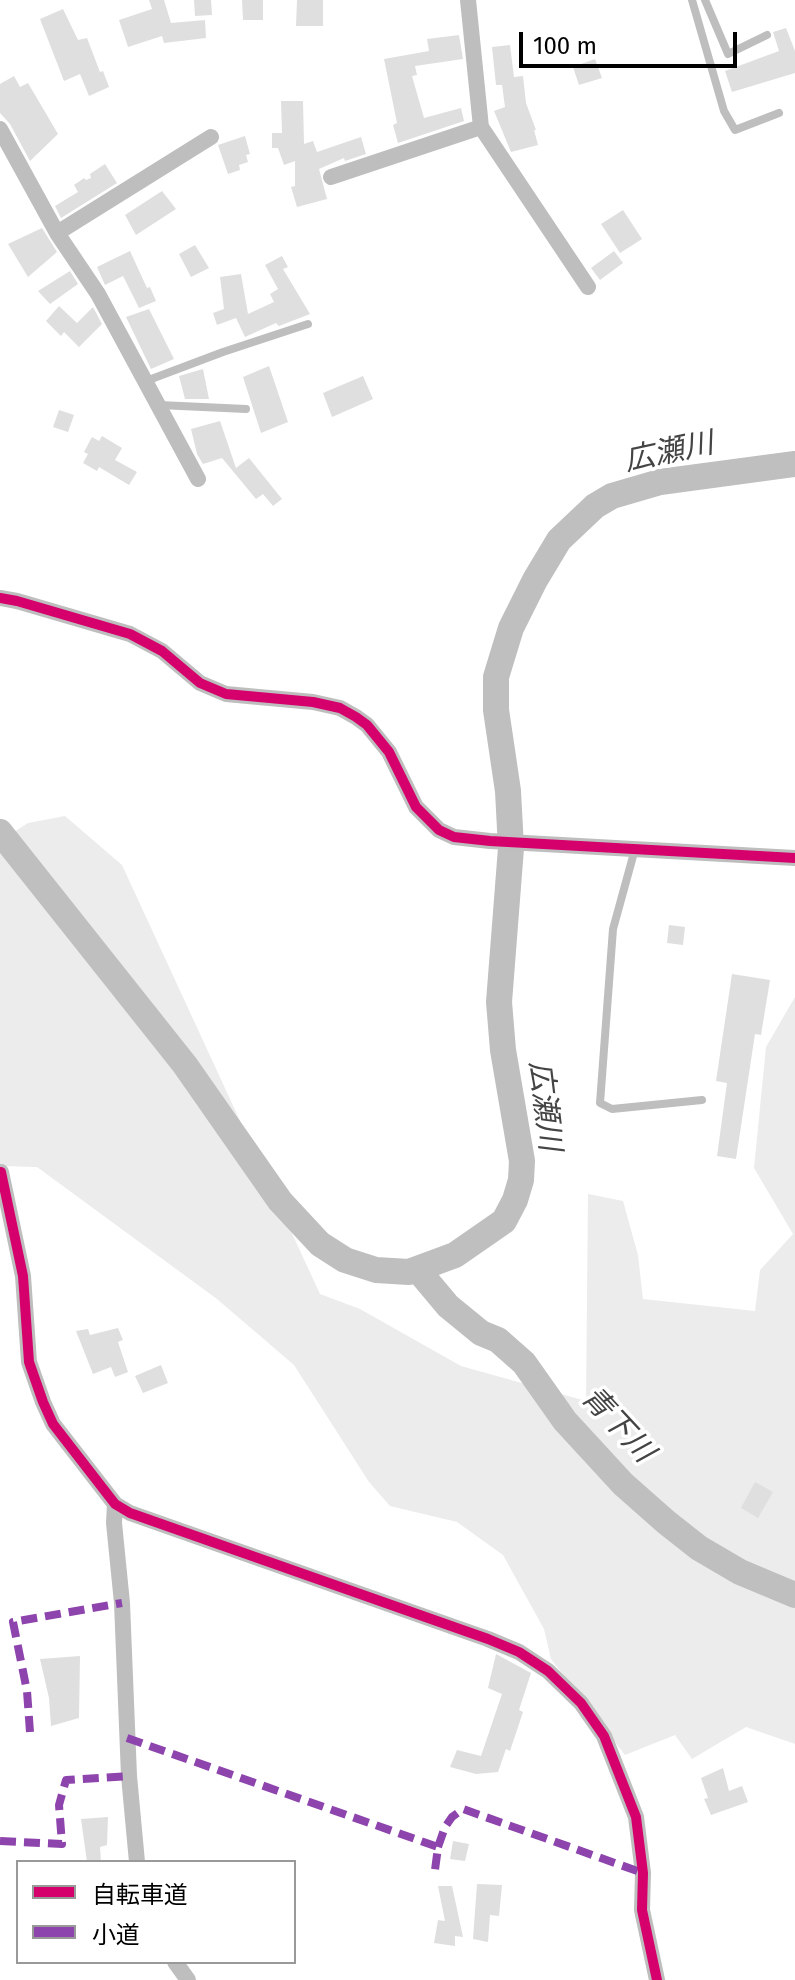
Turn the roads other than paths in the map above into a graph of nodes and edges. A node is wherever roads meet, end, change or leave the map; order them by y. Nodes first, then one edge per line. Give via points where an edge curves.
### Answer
1 (468, 0) edge
2 (692, 0) edge
3 (705, 0) edge
4 (767, 35) dead end
5 (779, 113) dead end
6 (481, 127) junction
7 (0, 129) edge
8 (211, 137) dead end
9 (331, 177) dead end
10 (57, 233) junction
11 (588, 287) dead end
12 (308, 324) dead end
13 (146, 381) junction
14 (159, 405) junction
15 (246, 409) dead end
16 (198, 479) dead end
17 (0, 598) edge
18 (635, 848) junction
19 (795, 858) edge
20 (702, 1100) dead end
21 (1, 1172) edge
22 (115, 1504) junction
23 (137, 1860) edge
24 (657, 1980) edge

1 - 6 street
2 - 5 lane via 724,111 735,130
3 - 4 lane via 728,54
6 - 9 street
6 - 11 street
7 - 10 street
8 - 10 street
10 - 13 street
12 - 13 lane
13 - 14 street
14 - 15 lane
14 - 16 street
17 - 18 street via 130,634 162,651 200,683 226,694 340,708 377,736 416,807 454,837
18 - 19 street
18 - 20 lane via 613,929 600,1103 612,1109
21 - 22 street via 23,1276 29,1362 38,1389 53,1424
22 - 23 street
22 - 24 street via 488,1639 548,1671 581,1703 604,1736 636,1817 642,1910

